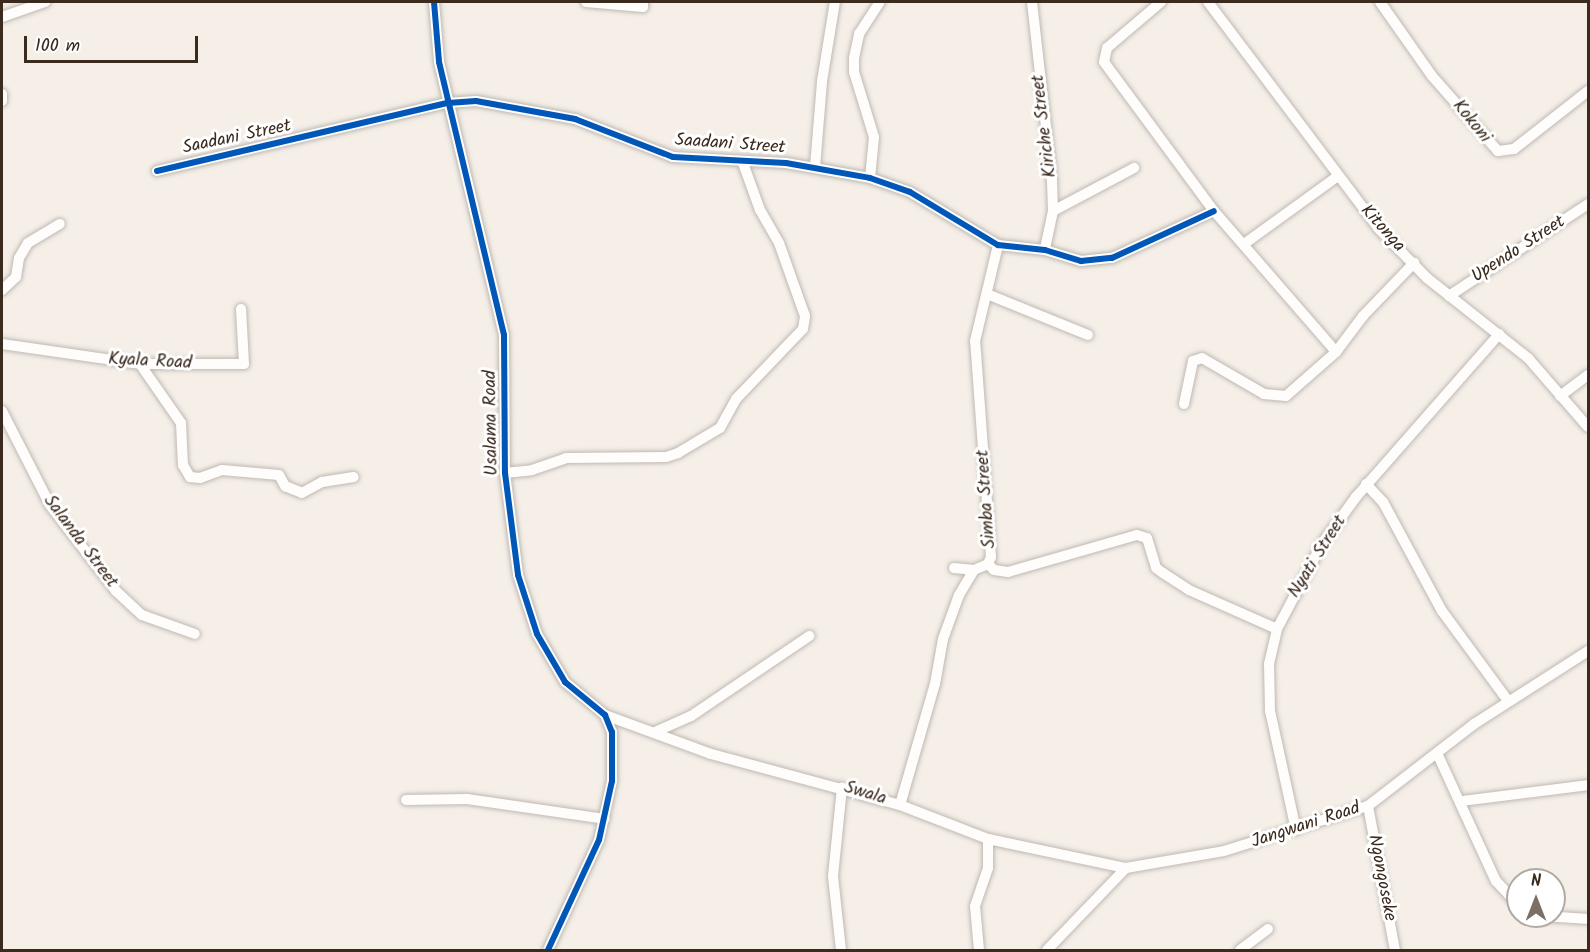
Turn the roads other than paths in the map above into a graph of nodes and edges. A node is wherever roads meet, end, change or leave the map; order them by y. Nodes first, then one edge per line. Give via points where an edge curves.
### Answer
1 (45, 2) edge
2 (435, 2) edge
3 (586, 2) edge
4 (643, 2) edge
5 (835, 2) edge
6 (880, 2) edge
7 (1032, 2) edge
8 (1208, 2) edge
9 (1380, 2) edge
10 (1152, 4) edge
11 (2, 17) edge
12 (1588, 91) edge
13 (2, 94) edge
14 (2, 101) edge
15 (448, 103) junction
16 (743, 163) junction
17 (815, 167) junction
18 (1134, 168) dead end
19 (157, 171) dead end
20 (1338, 176) junction
21 (870, 178) junction
22 (1588, 204) edge
23 (1053, 211) junction
24 (1214, 211) junction
25 (60, 224) dead end
26 (1244, 244) junction
27 (998, 245) junction
28 (1045, 250) junction
29 (1414, 263) junction
30 (2, 290) edge
31 (987, 294) junction
32 (1449, 296) junction
33 (241, 309) dead end
34 (1499, 334) junction
35 (1088, 335) dead end
36 (2, 344) edge
37 (1336, 352) junction
38 (141, 364) junction
39 (1588, 375) edge
40 (1560, 396) junction
41 (1184, 404) dead end
42 (2, 411) edge
43 (1588, 427) edge
44 (506, 473) junction
45 (354, 477) dead end
46 (1366, 484) junction
47 (988, 564) junction
48 (954, 568) dead end
49 (974, 570) junction
50 (1277, 629) junction
51 (195, 634) dead end
52 (809, 636) dead end
53 (1588, 651) edge
54 (1508, 701) junction
55 (605, 715) junction
56 (656, 732) junction
57 (1437, 753) junction
58 (1588, 785) edge
59 (842, 787) junction
60 (406, 800) dead end
61 (1462, 801) junction
62 (900, 805) junction
63 (1368, 806) junction
64 (605, 819) junction
65 (1296, 830) junction
66 (988, 839) junction
67 (1126, 868) junction
68 (1506, 892) edge
69 (1566, 918) edge
70 (1588, 919) edge
71 (1268, 929) dead end
72 (1048, 950) edge
73 (548, 951) edge
74 (841, 951) edge
75 (979, 951) edge
76 (1240, 951) edge
77 (1395, 951) edge

1 - 11 street
2 - 15 street, Usalama Road via 439,62
3 - 4 street via 643,7
5 - 17 street via 822,81
6 - 21 street via 860,34 854,58 854,72 874,137
7 - 23 street, Kiriche Street
8 - 20 street, Kitonga
9 - 12 street, Kokoni via 1432,76 1498,151 1514,148
10 - 24 street via 1107,48 1104,62
13 - 14 street
15 - 16 street, Saadani Street via 476,101 528,109 575,119 673,157
15 - 19 street, Saadani Street
15 - 44 street, Usalama Road via 504,336
16 - 17 street, Saadani Street
16 - 44 street via 760,210 779,243 805,316 803,329 736,399 720,429 678,453 666,457 566,458 532,470
17 - 21 street, Saadani Street
18 - 23 street
20 - 26 street
20 - 29 street, Kitonga via 1378,228
21 - 27 street, Saadani Street via 910,192
22 - 32 street, Upendo Street
23 - 28 street, Kiriche Street
24 - 26 street
24 - 28 street, Saadani Street via 1112,258 1081,261
25 - 30 street via 28,243 16,277
26 - 37 street
27 - 28 street, Saadani Street
27 - 31 street, Simba Street
29 - 32 street, Kitonga
29 - 37 street via 1363,316
31 - 35 street
31 - 47 street, Simba Street via 975,341
32 - 34 street, Kitonga
33 - 38 street, Kyala Road via 244,364
34 - 40 street, Kitonga via 1528,358
34 - 46 street, Nyati Street
36 - 38 street, Kyala Road
37 - 41 street via 1304,384 1279,398 1264,394 1202,358 1193,362
38 - 45 street via 181,423 183,465 190,477 222,470 279,475 285,486 302,493 322,482
39 - 40 street
40 - 43 street, Kitonga
42 - 51 street, Salanda Street via 50,505 116,591 142,615
44 - 55 street, Usalama Road via 518,575 537,634 565,682
46 - 50 street, Nyati Street via 1322,544
46 - 54 street via 1383,502 1442,611
47 - 49 street, Simba Street
47 - 50 street via 994,570 1008,572 1137,535 1147,538 1156,568 1171,579
48 - 49 street
49 - 62 street, Simba Street via 959,595 943,639 935,684
50 - 65 street, Nyati Street via 1269,664 1270,711
52 - 56 street via 691,716
53 - 54 street, Jangwani Road
54 - 57 street, Jangwani Road
55 - 56 street, Swala
55 - 64 street via 612,732 613,758
56 - 59 street, Swala via 711,754
57 - 61 street
57 - 63 street, Jangwani Road
58 - 61 street
59 - 62 street, Swala
59 - 74 street via 833,876
60 - 64 street via 467,799
61 - 68 street via 1496,881
62 - 66 street, Swala
63 - 65 street, Jangwani Road
63 - 77 street, Ngongoseke
64 - 73 street
65 - 67 street, Jangwani Road via 1224,851
66 - 67 street, Swala
66 - 75 street via 988,868 975,906
67 - 72 street
69 - 70 street
71 - 76 street

